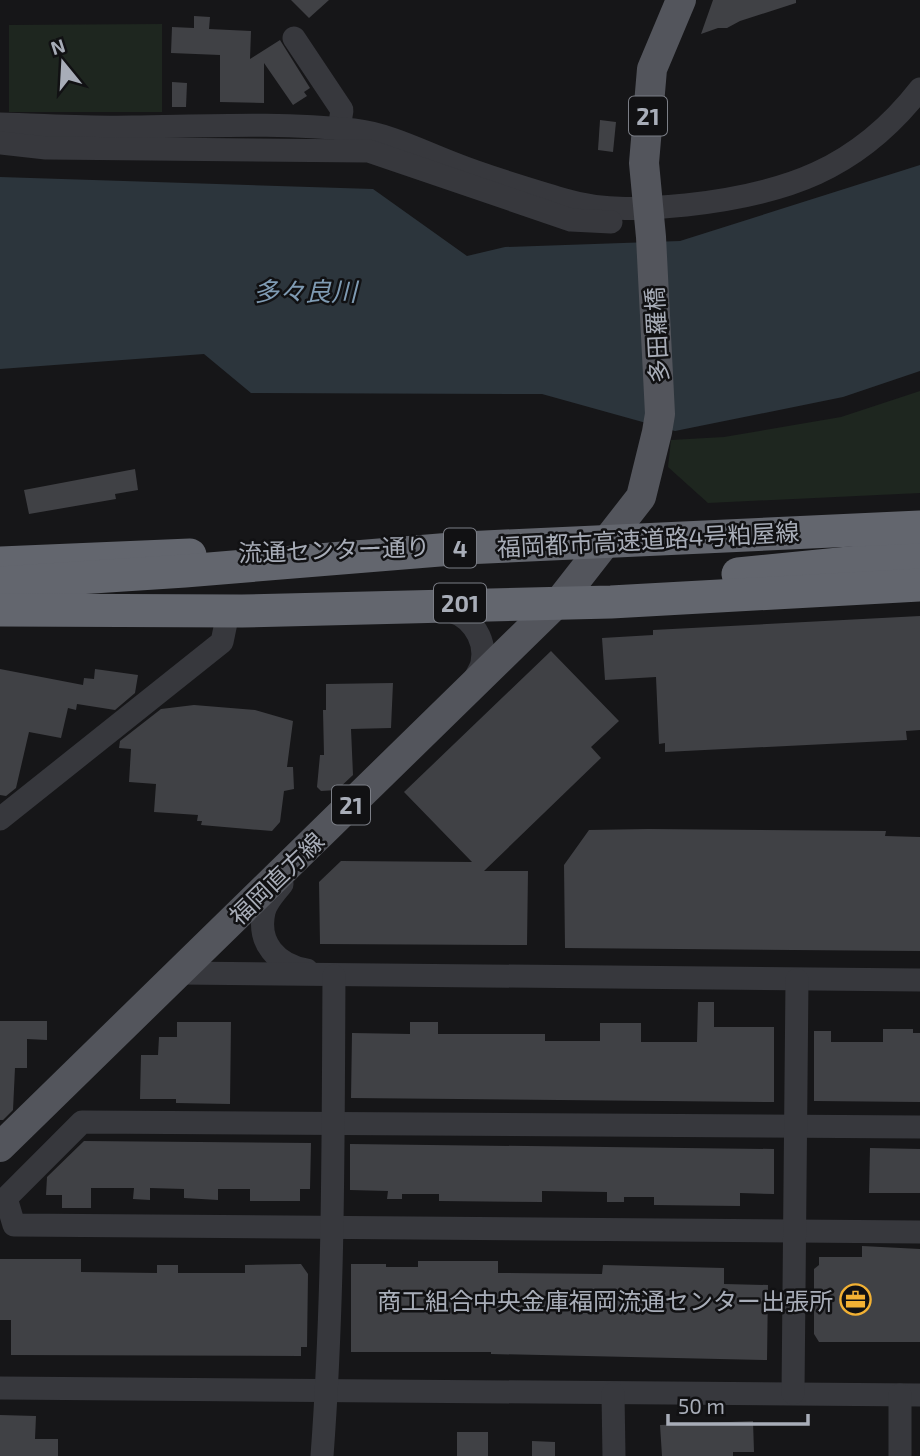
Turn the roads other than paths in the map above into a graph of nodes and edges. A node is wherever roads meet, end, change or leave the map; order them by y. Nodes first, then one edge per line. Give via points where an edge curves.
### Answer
1 (681, 0) edge
2 (294, 38) dead end
3 (920, 89) edge
4 (0, 124) edge
5 (339, 129) junction
6 (0, 143) edge
7 (46, 148) junction
8 (0, 156) edge
9 (611, 222) dead end
10 (649, 223) junction
11 (657, 432) joint
12 (920, 519) edge
13 (920, 527) edge
14 (614, 534) junction
15 (920, 534) edge
16 (920, 556) edge
17 (0, 564) edge
18 (185, 571) junction
19 (0, 583) edge
20 (920, 583) edge
21 (563, 597) junction
22 (476, 605) junction
23 (385, 608) junction
24 (0, 610) edge
25 (229, 613) junction
26 (0, 622) edge
27 (469, 690) junction
28 (0, 819) edge
29 (306, 848) junction
30 (179, 973) junction
31 (334, 976) junction
32 (797, 980) junction
33 (920, 980) edge
34 (333, 1122) junction
35 (796, 1126) junction
36 (920, 1127) edge
37 (0, 1147) edge
38 (332, 1228) junction
39 (794, 1231) junction
40 (920, 1232) edge
41 (0, 1388) edge
42 (327, 1392) junction
43 (793, 1393) junction
44 (613, 1394) junction
45 (910, 1395) edge
46 (322, 1456) edge
47 (614, 1456) edge
48 (900, 1456) edge

1 - 10 main road, 21 via 652,69 644,163
2 - 5 street via 342,110
3 - 10 street via 872,140 824,172 780,189
4 - 5 street via 281,124
5 - 10 street via 417,148 456,165 569,201 618,210
6 - 7 street
7 - 8 street
7 - 9 street via 369,151 571,220
10 - 11 main road, 多田羅橋 / 21 via 660,414
11 - 14 main road, 福岡直方線 / 21 via 641,497
12 - 14 highway, 流通センター通り
13 - 18 highway, 福岡都市高速道路4号粕屋線 / 4, bridge via 464,548
14 - 17 highway, 流通センター通り
14 - 21 main road, 福岡直方線 / 21
15 - 18 highway, bridge via 731,554 439,572 350,576
16 - 22 highway, bridge via 586,589
18 - 19 highway, 福岡都市高速道路4号粕屋線 / 4, bridge
20 - 21 highway, 201
20 - 22 highway, bridge via 611,602
21 - 23 highway, 201
21 - 27 main road, 福岡直方線 / 21
22 - 24 highway, bridge via 242,611
23 - 25 highway, 201
23 - 27 street via 451,610 465,617 480,635 482,662
25 - 26 highway, 201
25 - 28 street via 222,642
27 - 29 main road, 福岡直方線 / 21
29 - 30 main road, 福岡直方線 / 21
29 - 31 street via 264,910 263,938 276,957 297,968
30 - 31 street
30 - 37 main road, 福岡直方線 / 21
31 - 32 street
31 - 34 street
32 - 33 street
32 - 35 street
34 - 35 street
34 - 38 street
34 - 38 street via 82,1122 6,1198 14,1225
35 - 36 street
35 - 39 street
38 - 39 street
38 - 42 street
39 - 40 street
39 - 43 street
41 - 42 street
42 - 44 street
42 - 46 street
43 - 44 street
43 - 45 street
44 - 47 street
45 - 48 street

